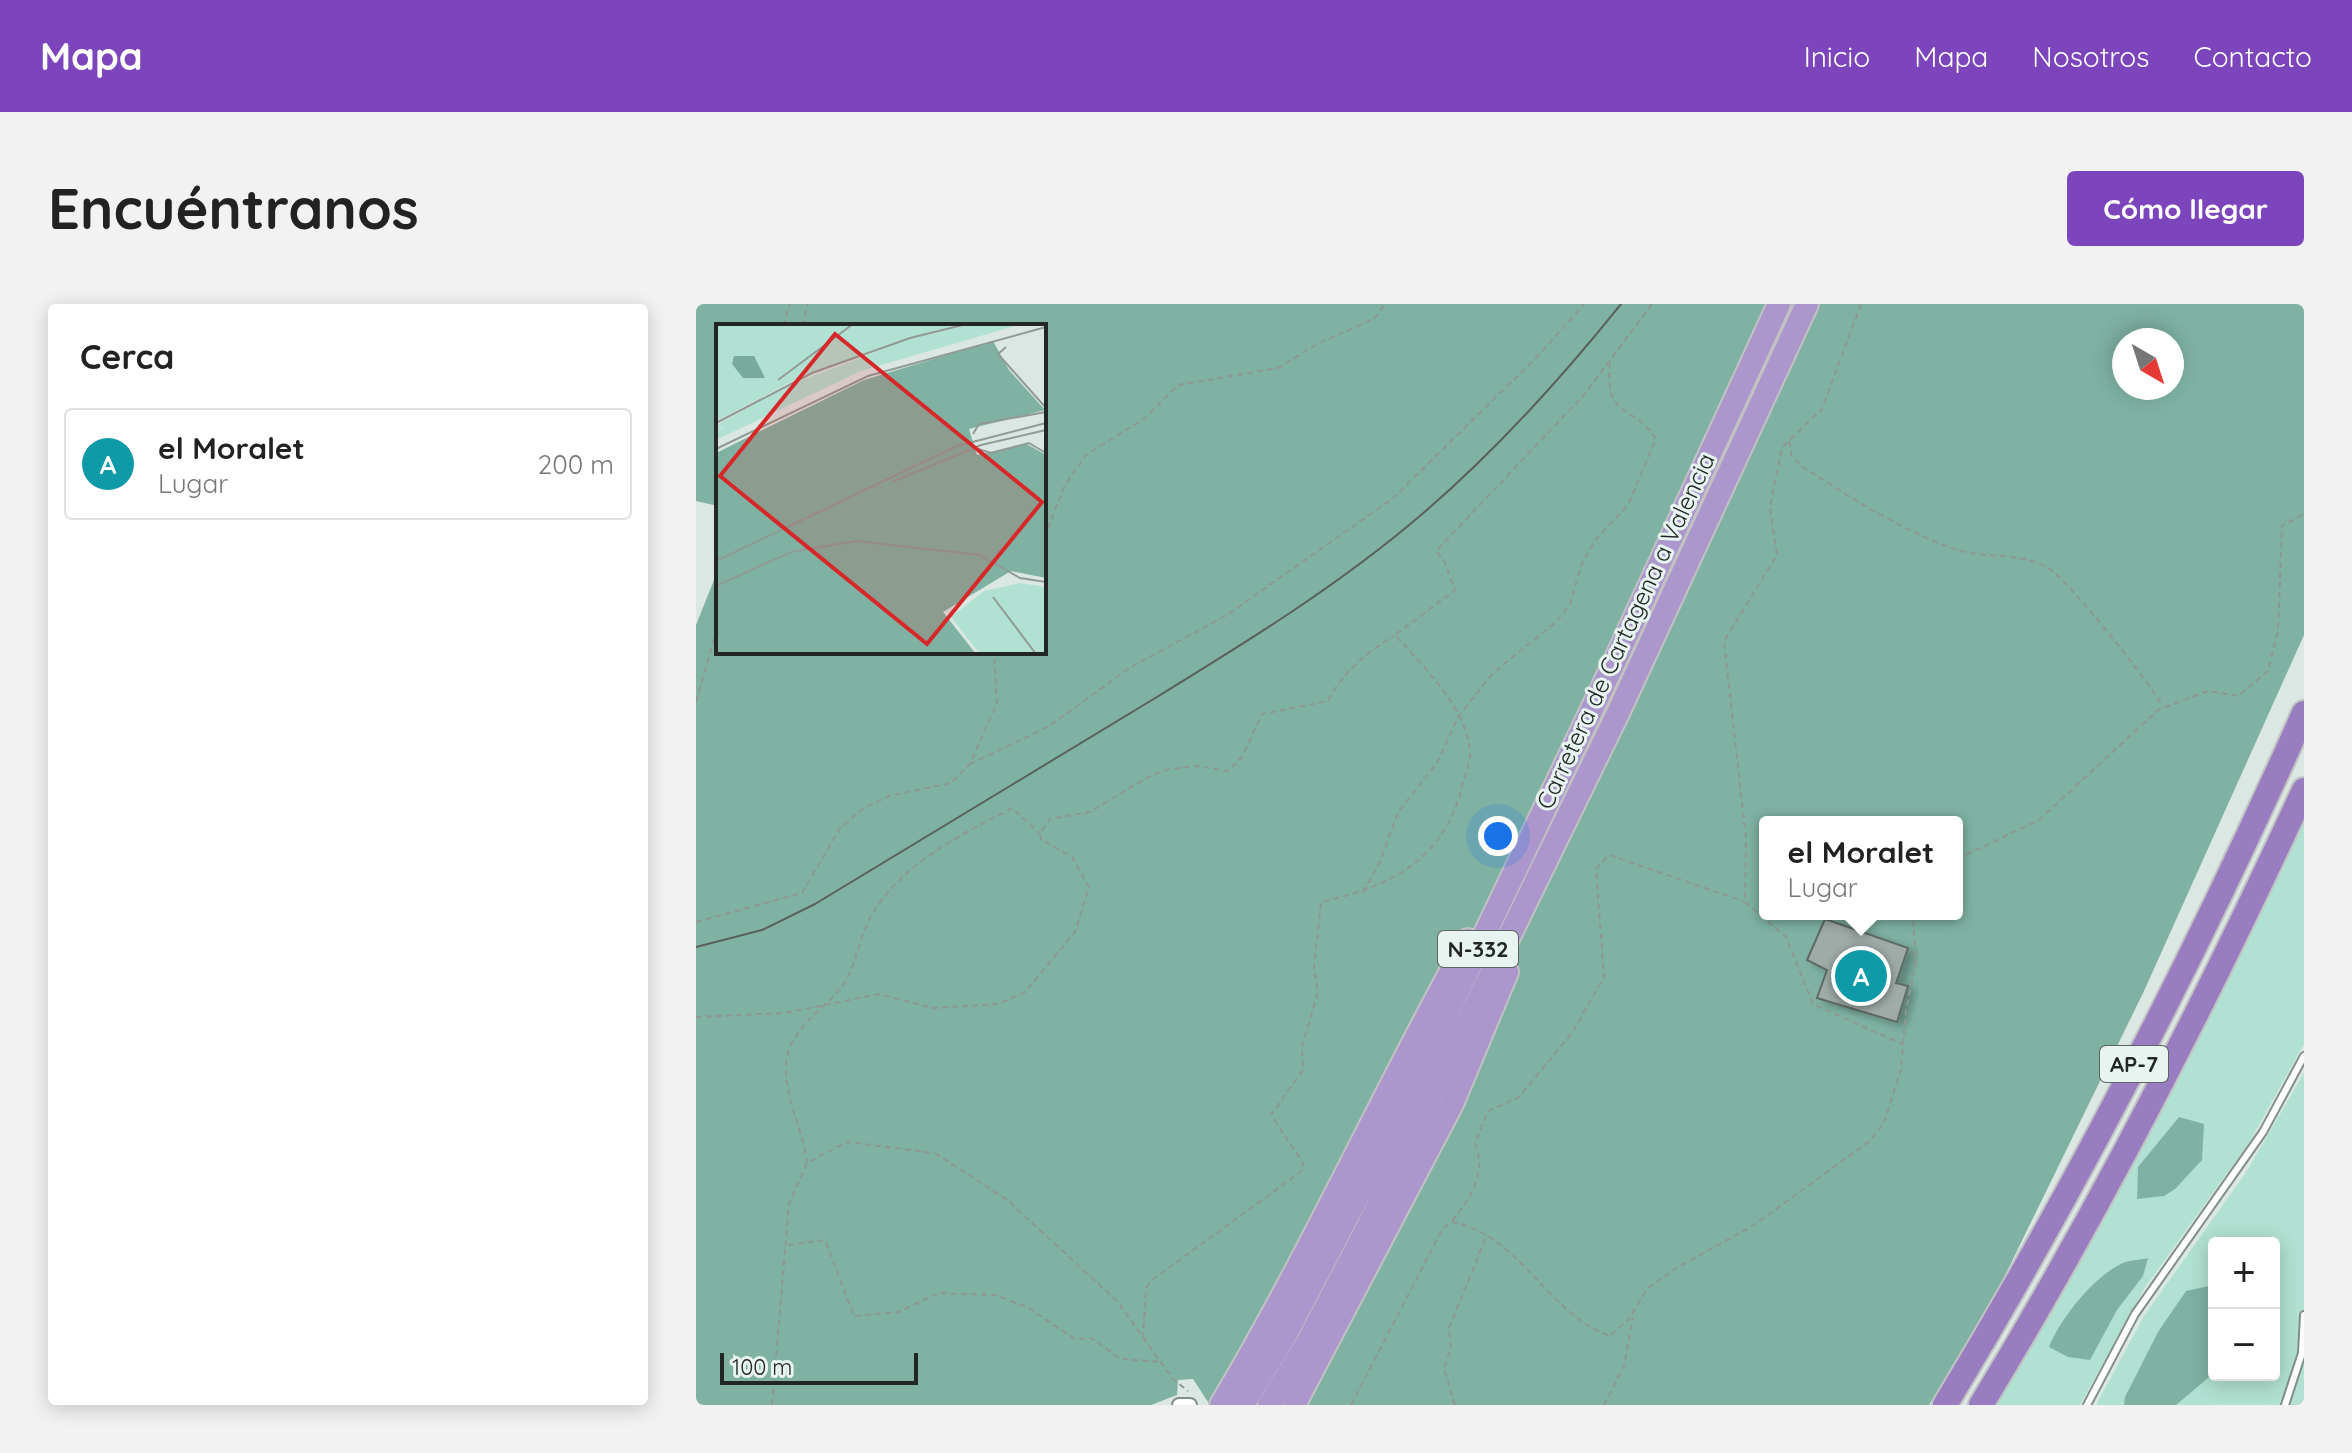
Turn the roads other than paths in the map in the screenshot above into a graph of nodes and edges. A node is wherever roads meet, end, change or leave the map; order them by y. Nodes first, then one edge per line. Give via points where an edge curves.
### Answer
1 (1779, 304) edge
2 (1807, 304) edge
3 (2304, 713) edge
4 (1585, 720) junction
5 (2304, 790) edge
6 (1579, 791) junction
7 (2304, 1056) edge
8 (2304, 1315) edge
9 (1179, 1405) edge
10 (1189, 1405) edge
11 (1221, 1405) edge
12 (1243, 1405) edge
13 (1269, 1405) edge
14 (1294, 1405) edge
15 (1945, 1405) edge
16 (1981, 1405) edge
17 (2087, 1405) edge
18 (2285, 1405) edge

1 - 4 highway, Carretera de Cartagena a Valencia / N-332
2 - 6 highway, Carretera de Cartagena a Valencia / N-332
3 - 15 highway, AP-7 via 2186,966 2016,1284
4 - 11 highway via 1420,1025 1294,1279
4 - 12 highway, Carretera de Cartagena a Valencia / N-332 via 1382,1150
5 - 16 highway, AP-7 via 2089,1218
6 - 13 highway, Carretera de Cartagena a Valencia / N-332 via 1367,1228
6 - 14 highway, N-332 via 1452,1104
7 - 17 lane via 2263,1132 2135,1314
8 - 18 lane via 2302,1353
9 - 10 street

